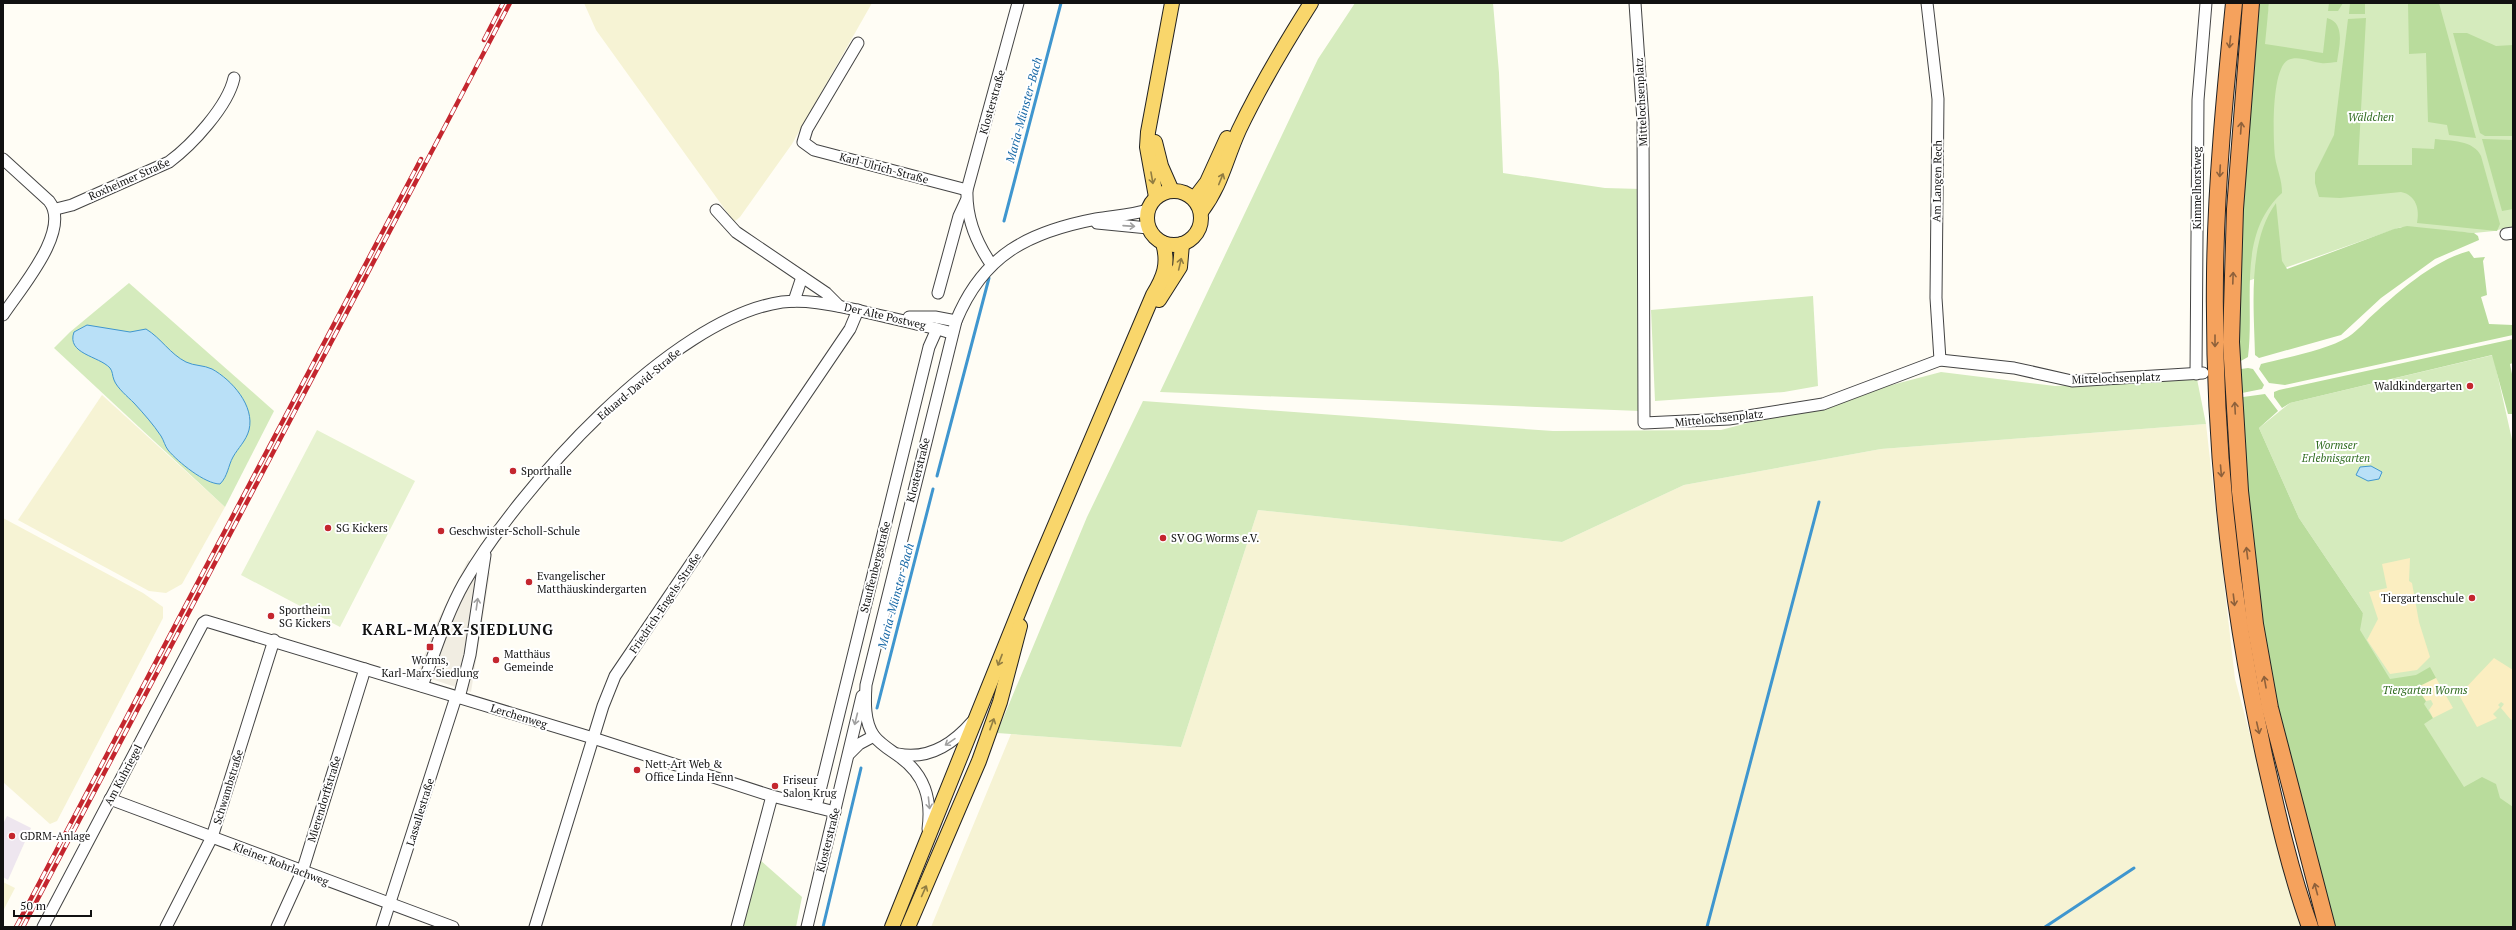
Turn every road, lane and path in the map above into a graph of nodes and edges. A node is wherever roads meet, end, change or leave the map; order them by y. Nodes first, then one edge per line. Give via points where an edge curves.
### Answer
1 (1018, 3) edge
2 (1172, 3) edge
3 (1300, 3) edge
4 (1311, 3) edge
5 (1635, 3) edge
6 (1927, 3) edge
7 (2206, 3) edge
8 (2234, 3) edge
9 (2251, 3) edge
10 (858, 43) dead end
11 (234, 78) dead end
12 (1152, 112) junction
13 (3, 159) edge
14 (967, 190) junction
15 (1172, 191) junction
16 (1156, 197) junction
17 (1194, 199) junction
18 (966, 201) junction
19 (56, 209) junction
20 (716, 210) dead end
21 (1148, 210) junction
22 (1201, 212) junction
23 (1081, 222) junction
24 (1148, 228) junction
25 (1163, 243) junction
26 (1182, 244) junction
27 (991, 264) junction
28 (802, 277) junction
29 (938, 293) dead end
30 (794, 301) junction
31 (839, 306) junction
32 (858, 310) junction
33 (3, 315) edge
34 (896, 317) junction
35 (956, 321) junction
36 (938, 329) junction
37 (952, 333) junction
38 (1940, 360) junction
39 (2200, 373) joint
40 (1067, 503) junction
41 (487, 548) junction
42 (203, 623) joint
43 (274, 640) junction
44 (365, 669) junction
45 (422, 686) junction
46 (866, 686) junction
47 (458, 697) junction
48 (978, 716) junction
49 (874, 736) junction
50 (593, 738) junction
51 (895, 753) junction
52 (849, 754) junction
53 (772, 796) junction
54 (110, 799) junction
55 (816, 807) junction
56 (835, 812) junction
57 (212, 837) junction
58 (926, 842) junction
59 (302, 872) junction
60 (391, 905) junction
61 (43, 927) edge
62 (166, 927) edge
63 (277, 927) edge
64 (382, 927) edge
65 (453, 927) edge
66 (535, 927) edge
67 (737, 927) edge
68 (807, 927) edge
69 (892, 927) edge
70 (908, 927) edge
71 (2310, 927) edge
72 (2326, 927) edge

1 - 14 street, Klosterstraße
2 - 12 main road
3 - 17 main road via 1231,128 1207,182
22 -> 4 main road via 1221,181 1247,114
5 - 38 street, Mittelochsenplatz via 1643,121 1644,423 1730,419 1823,404
6 - 38 street, Am Langen Rech via 1938,99 1936,298
7 - 39 street, Kimmelhorstweg via 2198,100
8 -> 71 highway via 2222,140 2215,271 2219,450 2226,534 2246,676 2285,846
72 -> 9 highway via 2270,708 2255,624 2240,491 2231,342 2235,208
10 - 14 street, Karl-Ulrich-Straße via 807,129 803,142 814,150
11 - 19 street, Roxheimer Straße via 231,91 222,105 179,155 169,162
12 - 15 main road via 1157,152
12 -> 16 main road via 1147,147
13 - 19 street
14 - 18 street, Klosterstraße
15 - 16 main road
15 - 17 main road via 1186,193
16 - 21 main road
17 - 22 main road
18 - 27 street, Klosterstraße via 974,232
18 - 29 street, Klosterstraße via 959,216
19 - 33 street via 54,232 47,249
20 - 28 street, Der Alte Postweg via 736,232
21 - 23 street, Klosterstraße
21 - 24 main road
22 - 26 main road via 1197,233
23 -> 24 street, Klosterstraße
23 - 27 street, Klosterstraße via 1030,238
24 - 25 main road via 1157,240
25 - 26 main road
25 - 40 main road via 1167,257 1165,272
40 -> 26 main road via 1152,310 1180,268
27 - 35 street, Klosterstraße via 968,294
28 - 30 street
28 - 31 street, Der Alte Postweg via 826,293
30 - 31 street, Eduard-David-Straße
30 - 41 street, Eduard-David-Straße via 761,307 732,317 676,351 620,396 543,475
31 - 32 street, Der Alte Postweg
32 - 34 street, Der Alte Postweg
32 - 50 street, Friedrich-Engels-Straße via 850,329 615,676
34 - 35 street via 932,317
34 - 36 street, Der Alte Postweg
35 - 37 street, Klosterstraße
36 - 37 street, Der Alte Postweg
36 - 55 street, Stauffenbergstraße via 929,347
37 - 46 street, Klosterstraße
38 - 39 street, Mittelochsenplatz via 2014,368 2072,381
40 -> 48 main road
70 -> 40 main road via 979,761 1000,702 1031,595
41 - 45 street, Eduard-David-Straße via 455,602
47 -> 41 street, Eduard-David-Straße via 470,655
42 - 43 street, Lerchenweg via 210,621
42 - 54 street, Am Kuhriegel
43 - 44 street, Lerchenweg
43 - 57 street, Schwambstraße
44 - 45 street, Lerchenweg
44 - 59 street, Mierendorffstraße
45 - 47 street, Lerchenweg
46 - 49 street, Klosterstraße via 866,712
46 -> 52 street, Klosterstraße
47 - 50 street, Lerchenweg
47 - 60 street, Lassallestraße
48 -> 51 street via 964,732 939,749 915,756
48 - 58 main road
49 - 51 street
49 - 52 street via 859,744
50 - 53 street, Lerchenweg
50 - 66 street, Friedrich-Engels-Straße
51 -> 58 street via 914,768 925,786 930,816
52 - 56 street, Klosterstraße
53 - 55 street, Lerchenweg
53 - 67 street
54 - 57 street, Kleiner Rohrlachweg
54 - 61 street, Am Kuhriegel
55 - 56 street, Lerchenweg
56 - 68 street, Klosterstraße
57 - 59 street, Kleiner Rohrlachweg
57 - 62 street, Schwambstraße
58 - 69 main road
59 - 60 street, Kleiner Rohrlachweg
59 - 63 street, Mierendorffstraße
60 - 64 street, Lassallestraße
60 - 65 street, Kleiner Rohrlachweg

